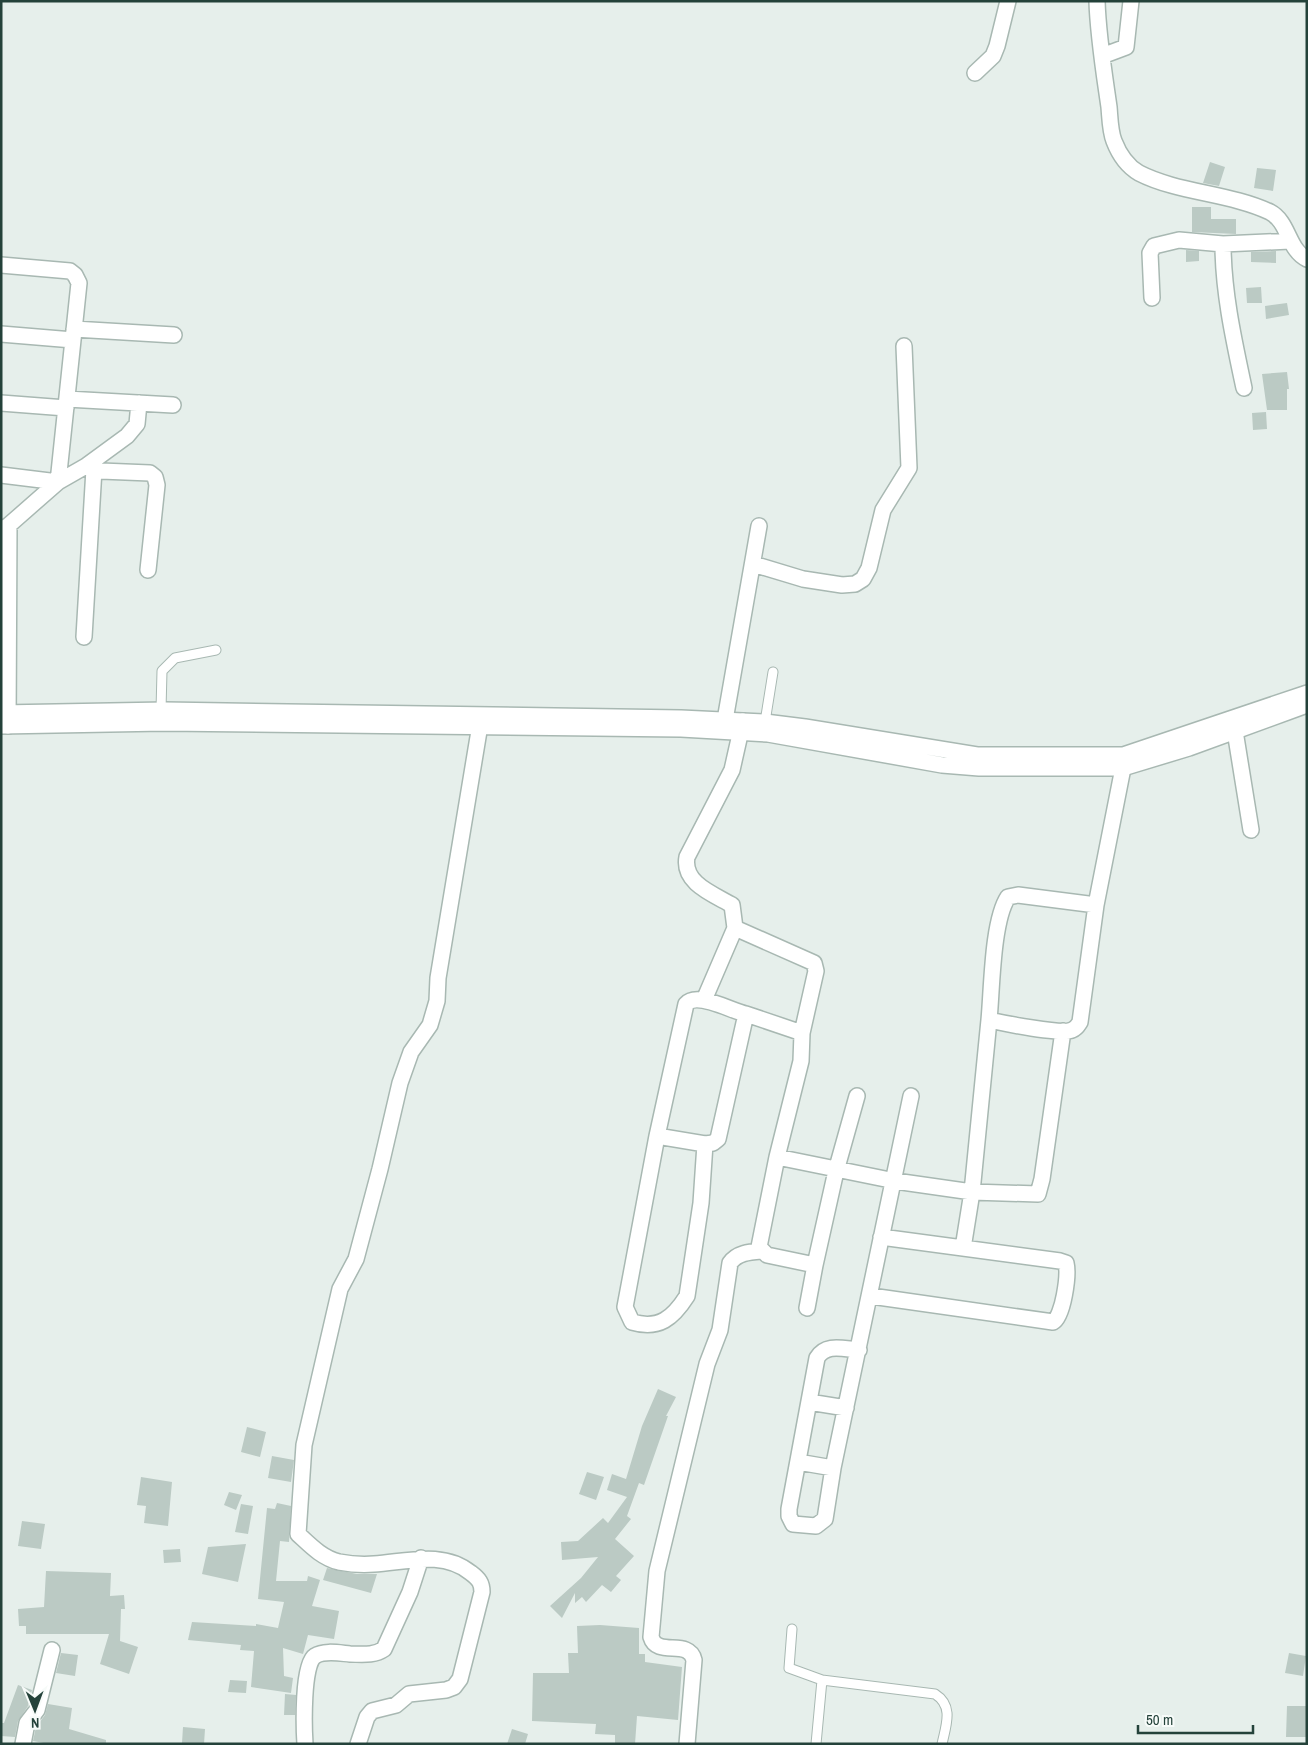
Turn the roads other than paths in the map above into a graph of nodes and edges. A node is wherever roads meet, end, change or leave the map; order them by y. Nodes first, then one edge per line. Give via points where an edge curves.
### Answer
1 (1008, 1) edge
2 (1098, 1) edge
3 (1131, 1) edge
4 (1102, 56) junction
5 (975, 73) dead end
6 (1290, 241) junction
7 (1223, 244) junction
8 (1307, 259) edge
9 (1, 264) edge
10 (1152, 298) dead end
11 (1, 334) edge
12 (74, 334) junction
13 (174, 335) dead end
14 (904, 346) dead end
15 (1244, 388) dead end
16 (1, 403) edge
17 (66, 403) junction
18 (139, 403) junction
19 (173, 405) dead end
20 (90, 468) junction
21 (1, 475) edge
22 (58, 482) junction
23 (759, 526) dead end
24 (5, 528) edge
25 (753, 564) junction
26 (148, 570) dead end
27 (84, 637) dead end
28 (216, 650) dead end
29 (773, 672) dead end
30 (1307, 693) edge
31 (1307, 705) edge
32 (161, 710) junction
33 (4, 720) edge
34 (371, 720) junction
35 (725, 720) junction
36 (765, 722) junction
37 (480, 726) junction
38 (742, 728) junction
39 (1234, 731) junction
40 (1187, 742) junction
41 (1123, 768) junction
42 (1250, 830) dead end
43 (1096, 905) junction
44 (735, 928) junction
45 (704, 1000) junction
46 (746, 1014) junction
47 (989, 1020) junction
48 (1063, 1031) junction
49 (802, 1033) junction
50 (857, 1096) dead end
51 (911, 1096) dead end
52 (657, 1136) junction
53 (705, 1144) junction
54 (777, 1157) junction
55 (836, 1171) junction
56 (895, 1181) junction
57 (972, 1192) junction
58 (881, 1237) junction
59 (963, 1248) junction
60 (761, 1251) junction
61 (815, 1264) junction
62 (871, 1296) junction
63 (807, 1308) dead end
64 (859, 1350) junction
65 (809, 1402) junction
66 (846, 1408) junction
67 (798, 1462) junction
68 (833, 1468) junction
69 (421, 1558) junction
70 (792, 1629) dead end
71 (52, 1650) dead end
72 (822, 1680) junction
73 (23, 1744) edge
74 (305, 1744) edge
75 (358, 1744) edge
76 (687, 1744) edge
77 (816, 1744) edge
78 (942, 1744) edge

1 - 5 street via 997,46
2 - 4 street
3 - 4 street via 1126,47
4 - 6 street via 1114,140 1125,162 1140,173 1233,199 1273,214 1284,226
6 - 7 street
6 - 8 street
7 - 10 street via 1179,240 1154,246 1150,253
7 - 15 street via 1231,325
9 - 12 street via 70,271 75,275 79,283
11 - 12 street
12 - 13 street
12 - 17 street
14 - 25 street via 909,468 883,510 863,580 842,585 802,580
16 - 17 street
17 - 18 street
17 - 22 street
18 - 19 street
18 - 20 street via 137,424
20 - 22 street
20 - 26 street via 127,474 150,473 156,477
20 - 27 street
21 - 22 street
22 - 24 street
23 - 25 street
24 - 33 street
25 - 35 street
28 - 32 lane via 175,658 162,671
29 - 36 lane
30 - 40 street
31 - 39 street
32 - 33 street
32 - 34 street
33 - 34 street
34 - 35 street
34 - 37 street
35 - 38 street
36 - 38 street
36 - 40 street via 977,755 1123,755
37 - 38 street
37 - 69 street via 438,978 437,1002 430,1025 411,1052 400,1083 356,1259 340,1289 304,1445 298,1524 298,1534 315,1550 336,1561 376,1564
38 - 41 street via 942,765
38 - 44 street via 732,770 686,857 685,866 696,883 732,905
39 - 40 street
39 - 42 street
40 - 41 street
41 - 43 street
43 - 47 street via 1018,895 1008,897 998,925
43 - 48 street via 1080,1022 1071,1031
44 - 45 street
44 - 49 street via 814,963 816,971
45 - 46 street
45 - 52 street via 692,1000 686,1004
46 - 49 street
46 - 53 street via 718,1139
47 - 48 street
47 - 57 street
48 - 57 street via 1038,1194
49 - 54 street via 801,1061
50 - 55 street
51 - 56 street
52 - 53 street
52 - 53 street via 624,1307 632,1322 648,1326 670,1315 687,1296 701,1203
54 - 55 street
54 - 60 street via 759,1241
55 - 56 street
55 - 61 street
56 - 57 street
56 - 58 street
57 - 59 street
58 - 59 street
58 - 62 street
59 - 62 street via 1066,1264 1068,1272 1058,1319 1053,1322
60 - 61 street
60 - 76 street via 748,1252 734,1258 730,1264 720,1330 707,1364 654,1587 653,1643 688,1650 693,1654
61 - 63 street
62 - 64 street
64 - 65 street via 830,1347 822,1351 817,1358
64 - 66 street
65 - 66 street
65 - 67 street
66 - 68 street
67 - 68 street
67 - 68 street via 788,1514 792,1523 797,1525 816,1526 825,1519
69 - 74 street via 410,1592 384,1649 373,1654 324,1653 310,1661 306,1675
69 - 75 street via 456,1564 467,1569 482,1584 460,1679 454,1687 446,1690 409,1694 396,1704 372,1711
70 - 72 lane via 789,1668
71 - 73 street via 38,1705 26,1725
72 - 77 lane
72 - 78 lane via 935,1694 944,1700 947,1708

